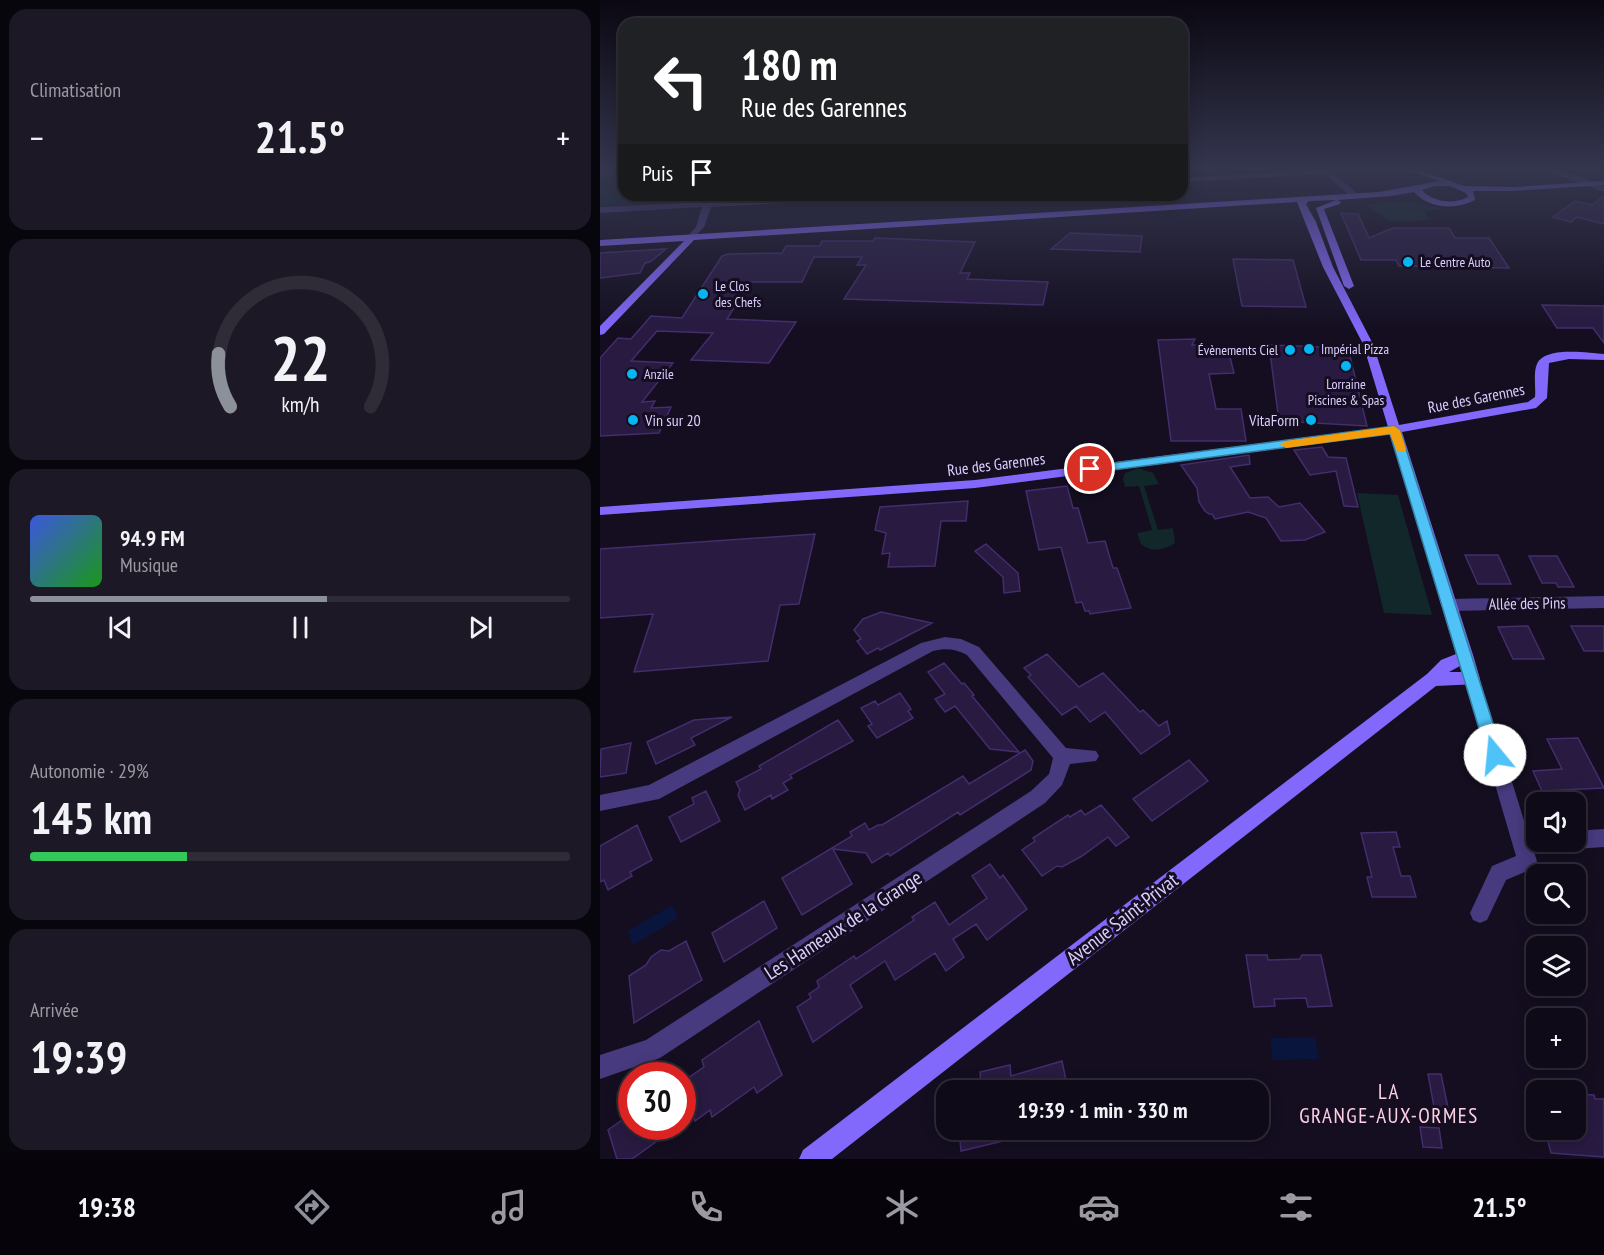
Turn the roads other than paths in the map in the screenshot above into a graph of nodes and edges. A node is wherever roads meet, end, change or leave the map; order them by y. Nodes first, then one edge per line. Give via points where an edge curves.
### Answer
1 (701, 223) edge
2 (929, 223) edge
3 (1312, 223) edge
4 (1325, 223) edge
5 (692, 237) junction
6 (600, 243) edge
7 (1359, 321) junction
8 (600, 332) edge
9 (1604, 357) edge
10 (1394, 430) junction
11 (600, 511) edge
12 (1604, 602) edge
13 (1449, 605) junction
14 (1466, 658) junction
15 (1433, 679) junction
16 (1472, 679) junction
17 (1062, 756) junction
18 (1090, 756) dead end
19 (600, 803) edge
20 (1526, 830) edge
21 (1604, 838) edge
22 (1586, 839) edge
23 (1527, 852) edge
24 (1480, 913) dead end
25 (600, 1067) edge
26 (812, 1159) edge

1 - 5 street
2 - 5 street
3 - 7 street via 1324,258
4 - 7 street
5 - 6 street
5 - 8 street
7 - 10 street
9 - 10 street, Rue des Garennes via 1547,357 1542,363 1540,398 1532,405
10 - 11 street, Rue des Garennes via 975,483
10 - 13 street
12 - 13 street, Allée des Pins
13 - 14 street
14 - 15 street, Avenue Saint-Privat via 1456,659
14 - 16 street
15 - 16 street
15 - 26 street, Avenue Saint-Privat
16 - 20 street
17 - 18 street
17 - 19 street via 973,651 952,642 939,643 652,793
17 - 25 street, Les Hameaux de la Grange via 1062,772 1038,796 652,1050
21 - 22 street
23 - 24 street via 1527,861 1499,873

